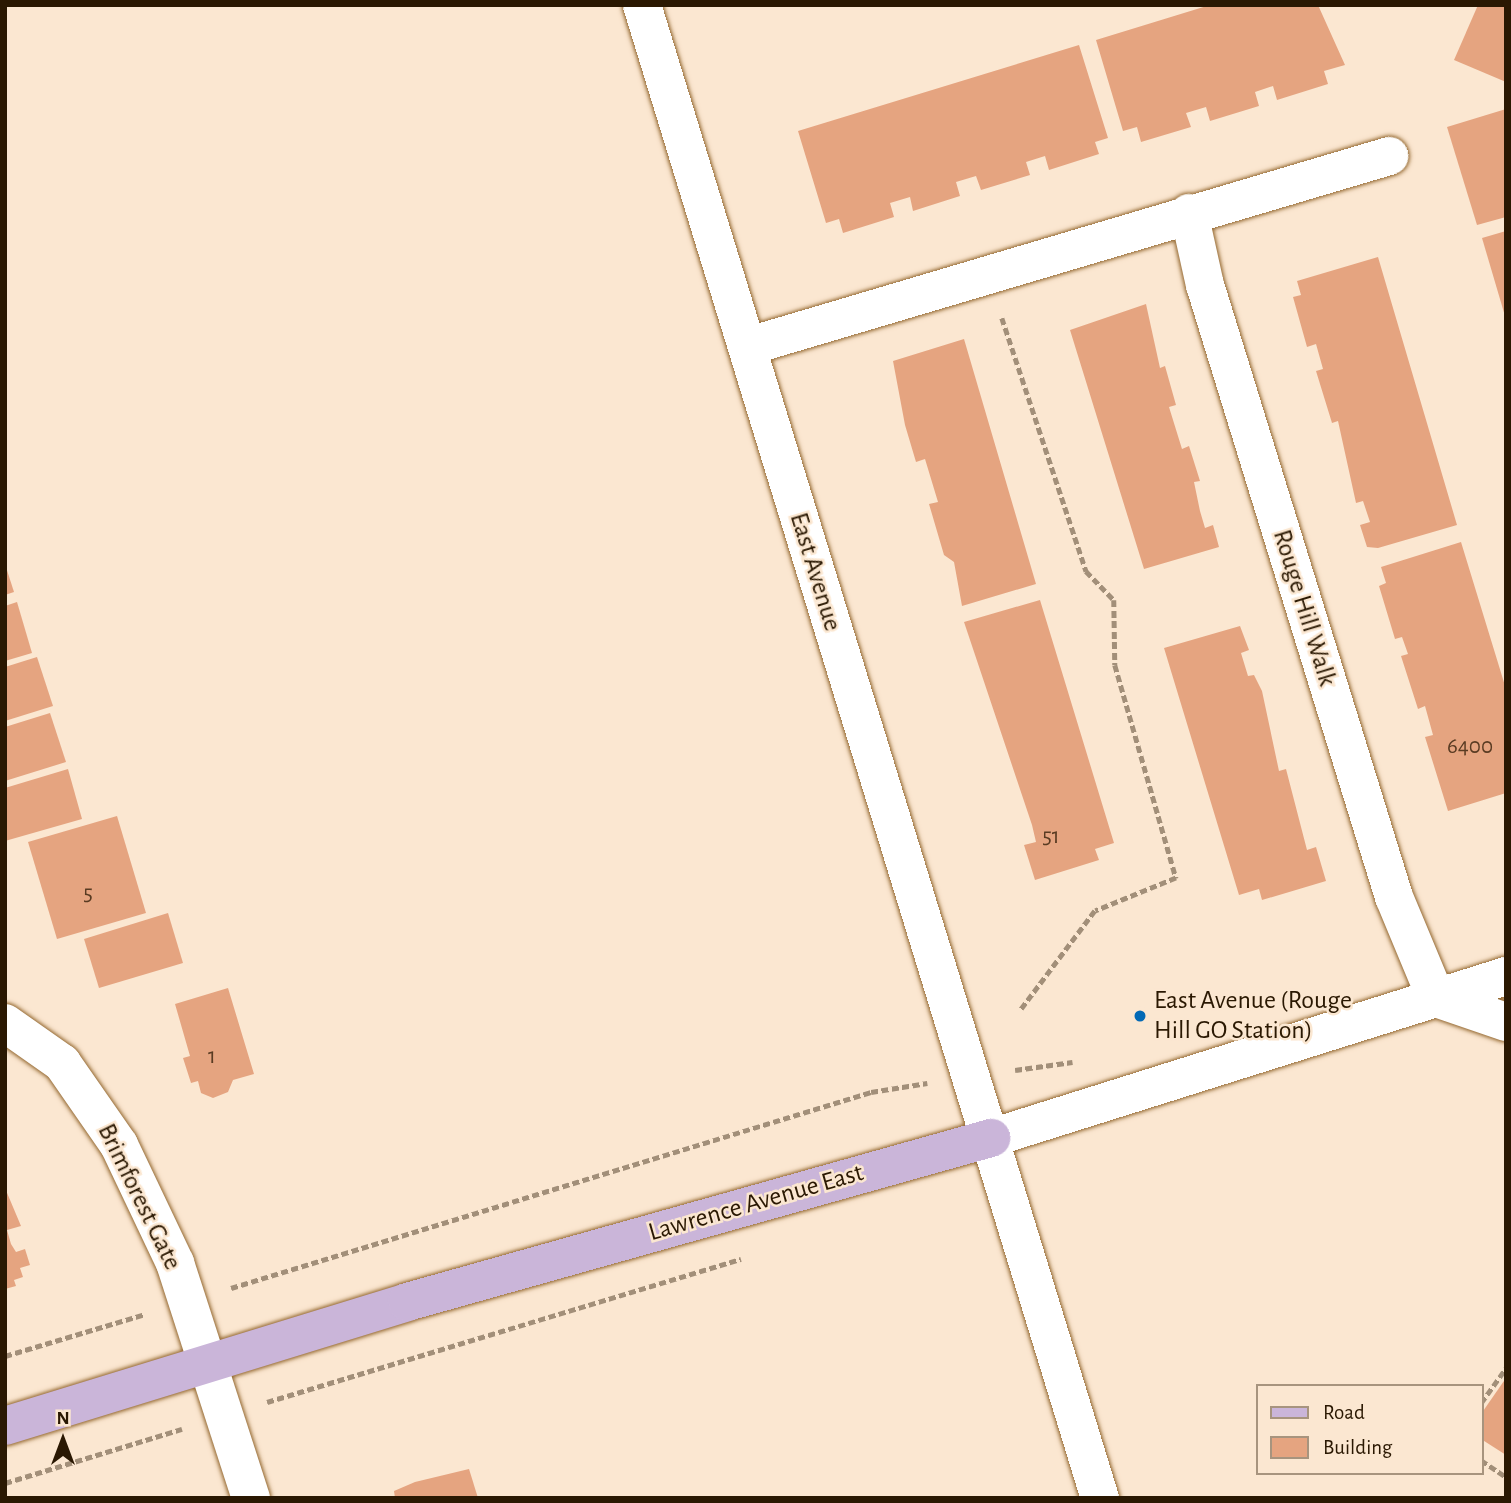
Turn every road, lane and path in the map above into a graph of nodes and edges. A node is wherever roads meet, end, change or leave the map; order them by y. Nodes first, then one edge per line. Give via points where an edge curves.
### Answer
1 (642, 5) edge
2 (1389, 156) dead end
3 (1189, 213) junction
4 (988, 274) junction
5 (749, 346) junction
6 (1506, 976) edge
7 (1436, 998) junction
8 (1020, 1011) dead end
9 (1506, 1022) edge
10 (5, 1023) edge
11 (872, 1092) dead end
12 (991, 1138) junction
13 (749, 1256) dead end
14 (260, 1279) dead end
15 (101, 1327) dead end
16 (5, 1356) edge
17 (206, 1365) junction
18 (1506, 1368) edge
19 (313, 1389) dead end
20 (1483, 1400) edge
21 (5, 1426) edge
22 (137, 1443) dead end
23 (1483, 1461) edge
24 (1506, 1477) edge
25 (5, 1483) edge
26 (251, 1498) edge
27 (1100, 1498) edge

1 - 5 street, East Avenue
2 - 3 street
3 - 4 street
3 - 7 street, Rouge Hill Walk via 1205,285 1394,897
4 - 5 street
4 - 8 path via 1086,571 1114,600 1115,665 1176,877 1095,911
5 - 12 street, East Avenue
6 - 7 street, Lawrence Avenue East
7 - 9 street
7 - 12 street, Lawrence Avenue East
10 - 17 street, Brimforest Gate via 62,1063 119,1145 175,1263
11 - 14 path
12 - 17 main road, Lawrence Avenue East
12 - 27 street, East Avenue
13 - 19 path
15 - 16 path
17 - 21 main road, Lawrence Avenue East
17 - 26 street, Brimforest Gate
18 - 20 path
22 - 25 path
23 - 24 path

